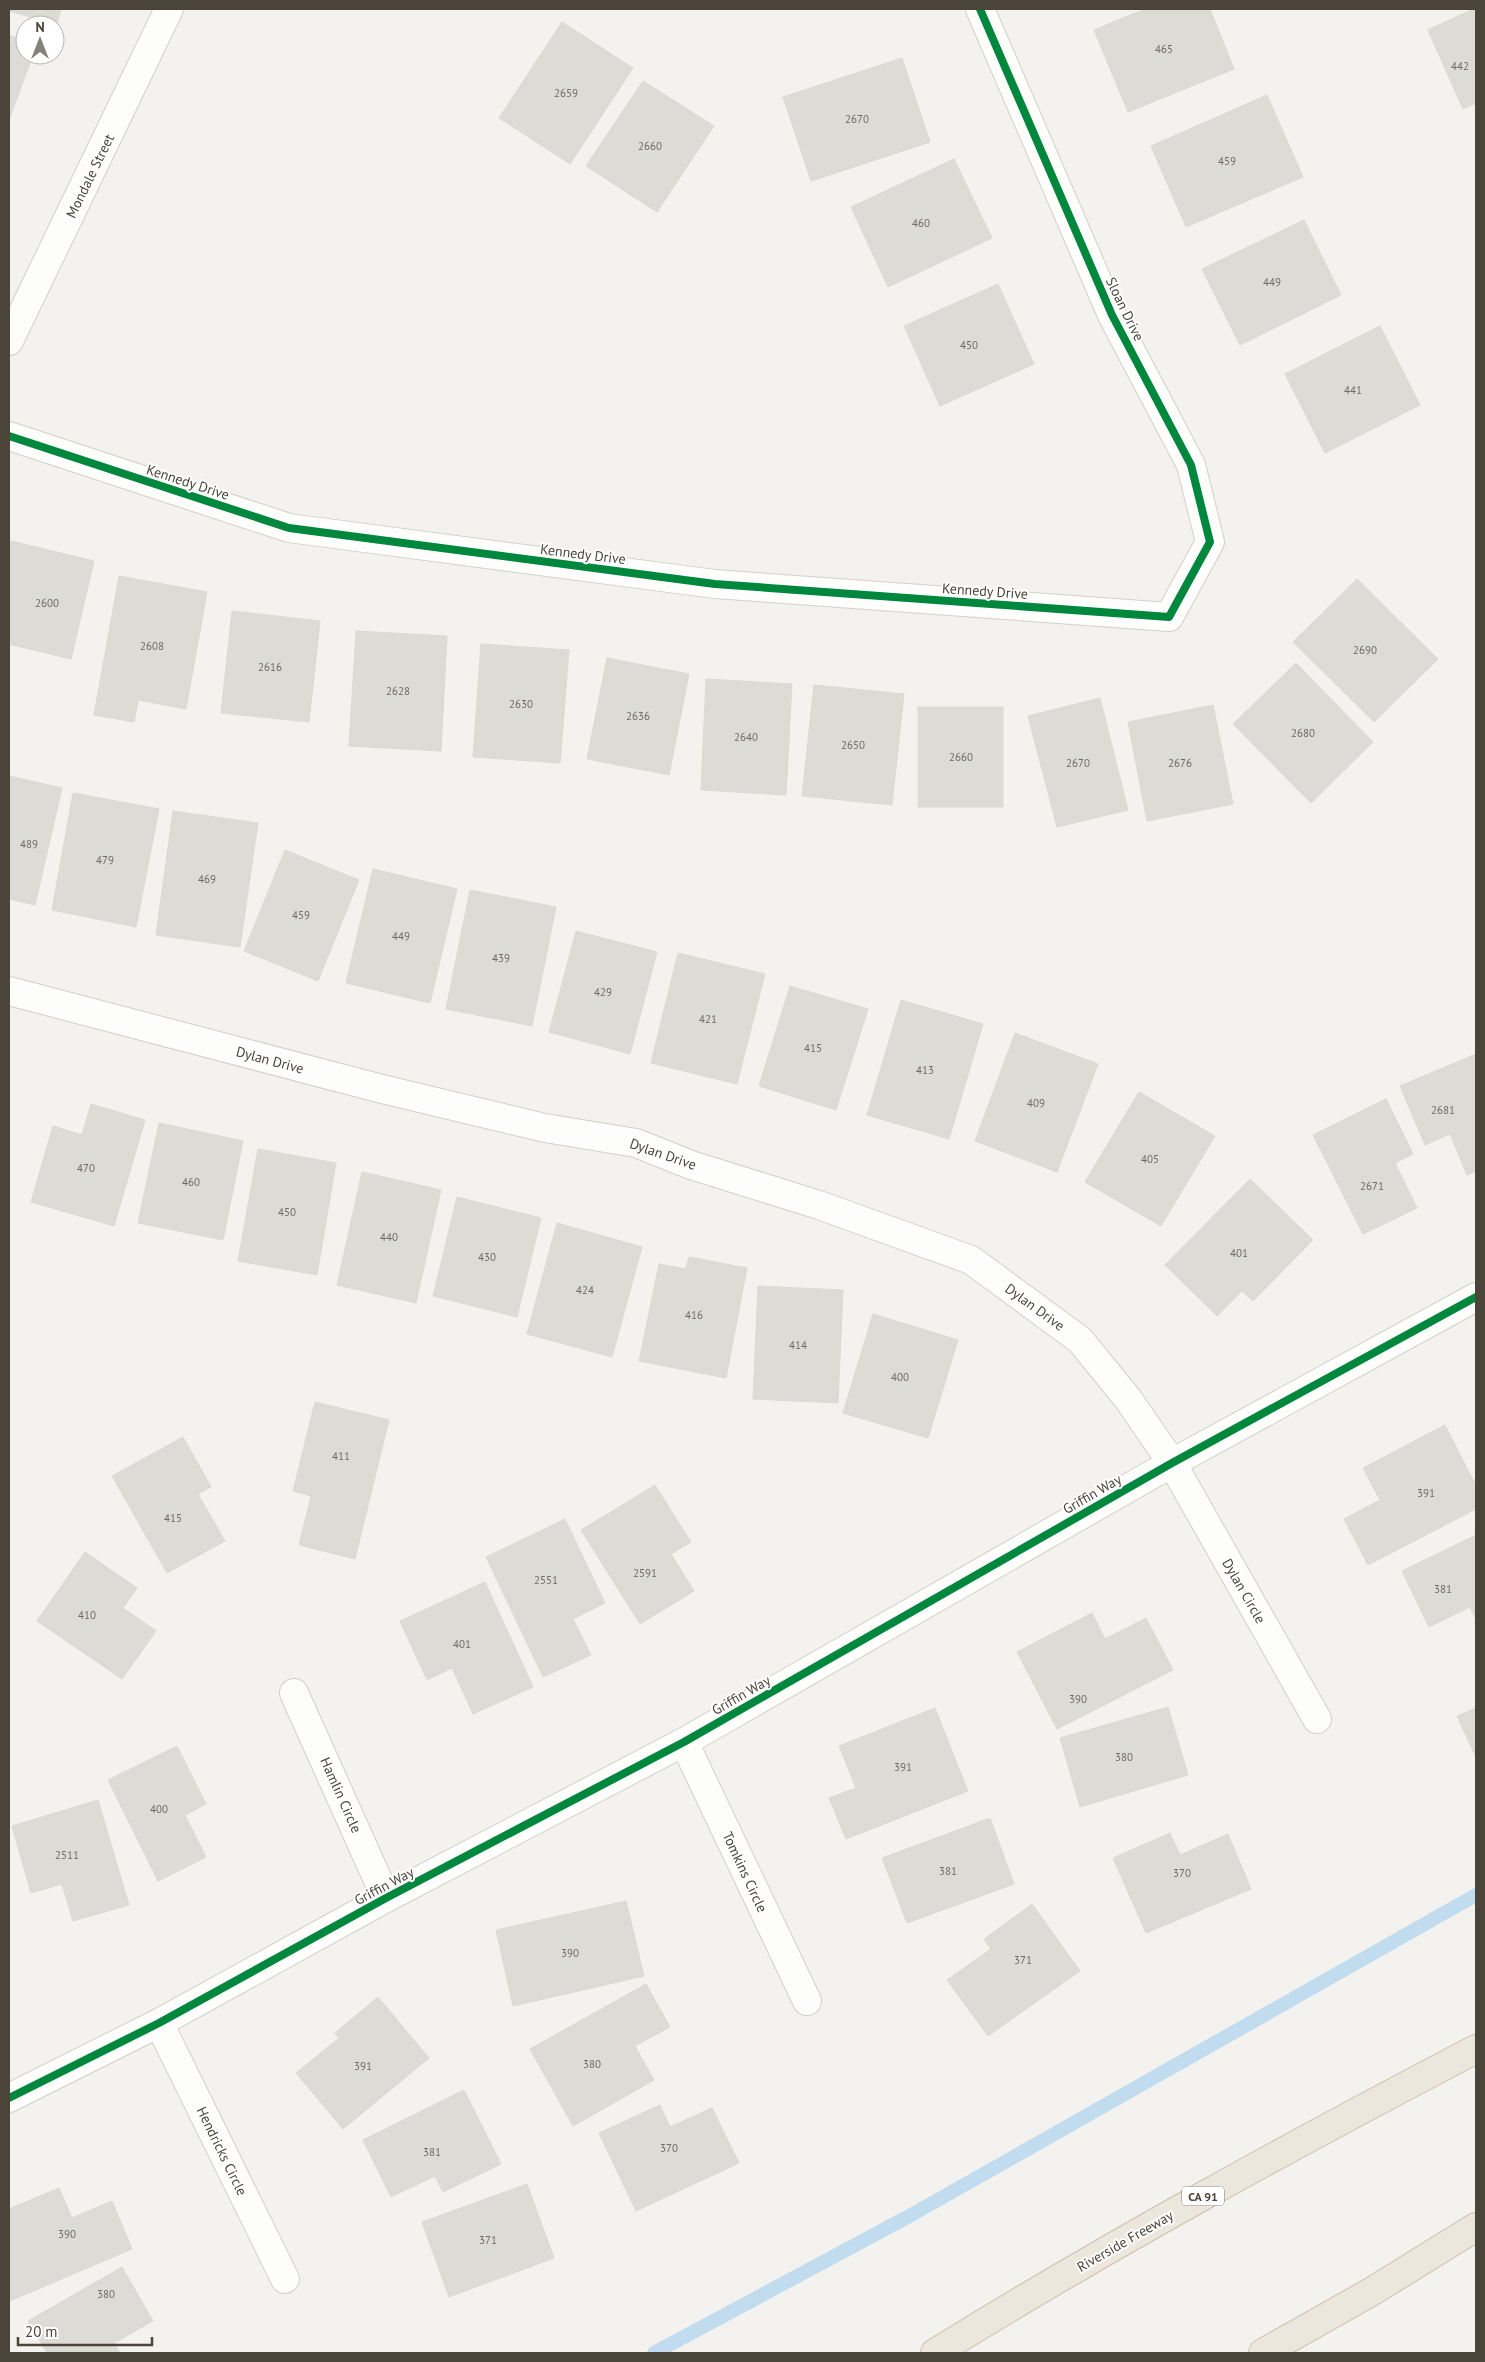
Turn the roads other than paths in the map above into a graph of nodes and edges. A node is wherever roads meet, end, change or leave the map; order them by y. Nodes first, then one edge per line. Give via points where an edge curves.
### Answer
1 (169, 9) edge
2 (980, 9) edge
3 (9, 341) edge
4 (9, 436) edge
5 (1169, 617) joint
6 (9, 991) edge
7 (1476, 1297) edge
8 (1172, 1463) junction
9 (294, 1693) dead end
10 (1316, 1719) dead end
11 (684, 1742) junction
12 (386, 1898) junction
13 (807, 2001) dead end
14 (159, 2023) junction
15 (1476, 2049) edge
16 (9, 2098) edge
17 (1476, 2227) edge
18 (284, 2280) dead end
19 (935, 2353) edge
20 (1263, 2353) edge

1 - 3 street, Mondale Street
2 - 5 street, Sloan Drive via 1112,315 1191,465 1210,542
4 - 5 street, Kennedy Drive via 289,528 715,584
6 - 8 street, Dylan Drive via 382,1089 545,1128 636,1143 691,1165 819,1205 971,1260 1080,1340 1128,1399
7 - 8 street, Griffin Way
8 - 10 street, Dylan Circle
8 - 11 street, Griffin Way
9 - 12 street, Hamlin Circle
11 - 12 street, Griffin Way
11 - 13 street, Tomkins Circle
12 - 14 street, Griffin Way
14 - 16 street, Griffin Way
14 - 18 street, Hendricks Circle
15 - 19 highway, Riverside Freeway / CA 91 via 1288,2148 1007,2308
17 - 20 highway

